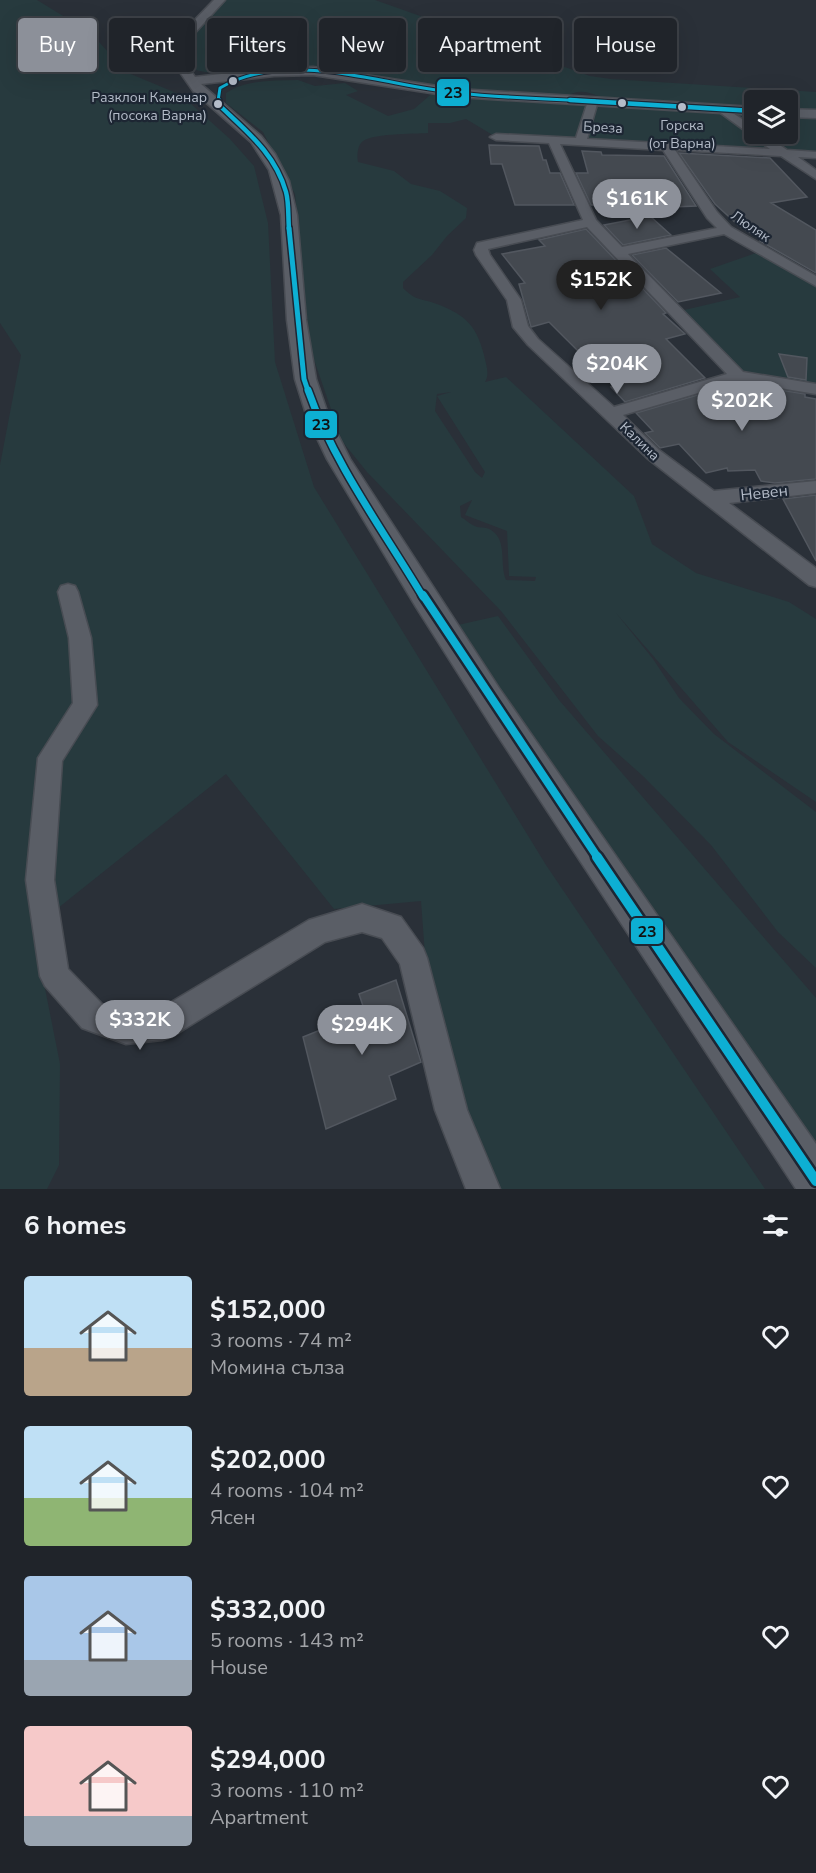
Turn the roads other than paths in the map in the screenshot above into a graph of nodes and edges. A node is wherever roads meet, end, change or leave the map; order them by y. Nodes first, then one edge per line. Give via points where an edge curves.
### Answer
1 (220, 0) edge
2 (255, 74) junction
3 (189, 77) junction
4 (593, 101) junction
5 (218, 104) junction
6 (722, 109) junction
7 (744, 110) edge
8 (798, 113) edge
9 (816, 114) edge
10 (744, 125) edge
11 (496, 137) dead end
12 (553, 140) junction
13 (581, 141) junction
14 (770, 144) edge
15 (666, 146) junction
16 (781, 152) junction
17 (816, 155) edge
18 (816, 175) edge
19 (590, 222) junction
20 (726, 230) junction
21 (617, 252) junction
22 (816, 282) edge
23 (738, 376) junction
24 (816, 389) edge
25 (611, 413) junction
26 (816, 487) edge
27 (711, 498) junction
28 (816, 579) edge
29 (68, 592) dead end
30 (816, 1181) edge
31 (483, 1189) edge

1 - 3 street via 178,50 176,58
2 - 3 street
2 - 4 street via 313,71 457,93
2 - 5 street via 220,88
3 - 5 street
4 - 6 street
4 - 13 street
5 - 30 street via 266,150 286,193 304,379 335,452 440,624
6 - 7 street
6 - 10 street
8 - 9 street
11 - 12 street, Бреза
12 - 13 street, Бреза
12 - 19 street
13 - 15 street, Бреза
14 - 16 street
15 - 16 street, Бреза
15 - 20 street, Люляк
16 - 17 street, Бреза
16 - 18 street
19 - 21 street
19 - 25 street, Калина via 491,242 481,250 514,300 526,334
20 - 21 street
20 - 22 street, Люляк
21 - 23 street
23 - 24 street
23 - 25 street
25 - 27 street, Калина via 680,477
26 - 27 street, Невен
27 - 28 street, Калина
29 - 31 street via 80,638 85,705 50,758 40,879 55,976 93,1017 126,1029 162,1025 319,930 362,918 391,927 413,958 450,1110

